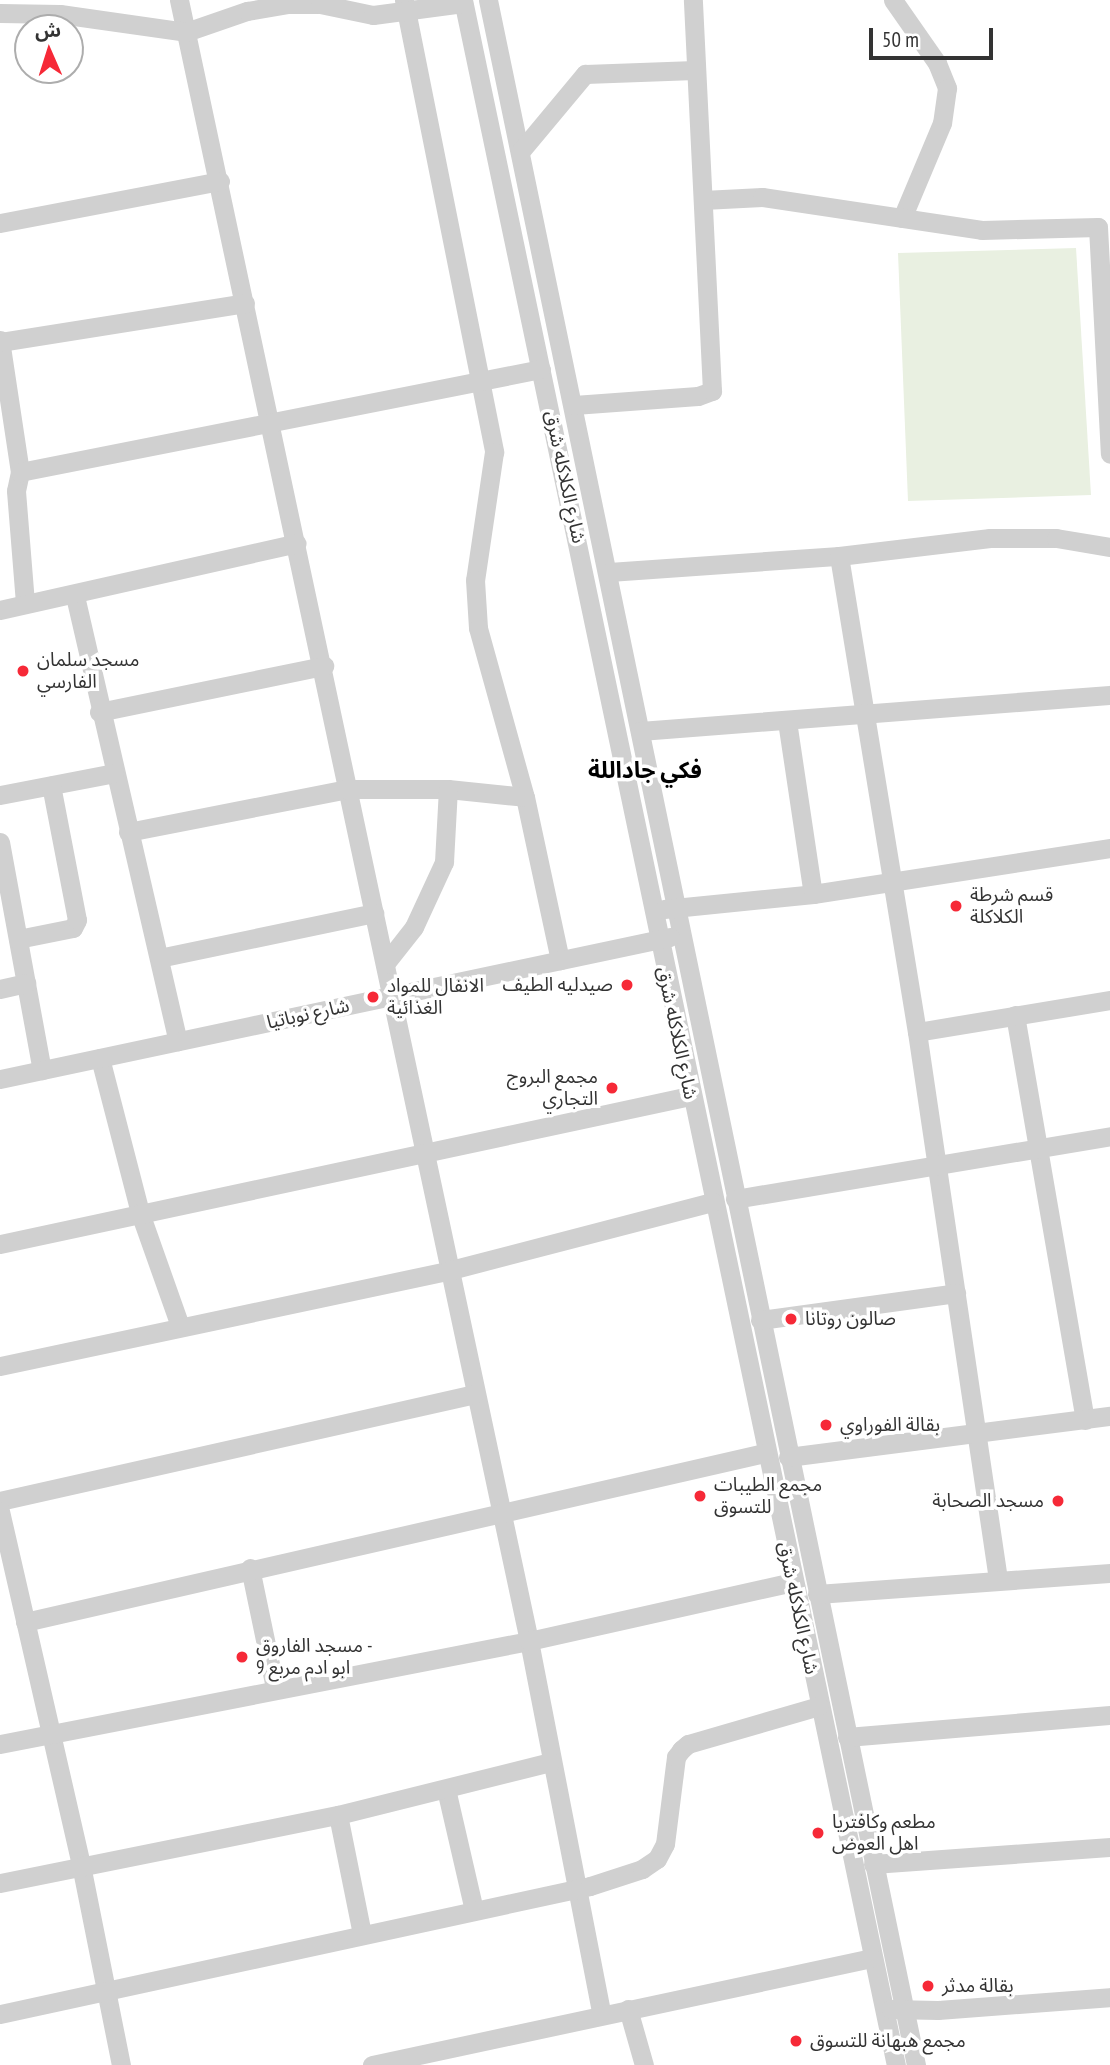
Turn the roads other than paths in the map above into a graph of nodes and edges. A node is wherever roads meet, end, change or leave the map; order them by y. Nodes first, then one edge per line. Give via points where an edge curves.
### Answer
1 (179, 0) edge
2 (488, 0) edge
3 (693, 0) edge
4 (894, 0) edge
5 (463, 1) edge
6 (320, 2) edge
7 (406, 6) edge
8 (0, 13) edge
9 (186, 32) junction
10 (695, 70) junction
11 (520, 152) junction
12 (220, 181) junction
13 (703, 200) junction
14 (902, 219) junction
15 (0, 223) edge
16 (245, 303) junction
17 (0, 341) edge
18 (541, 369) junction
19 (479, 380) junction
20 (574, 405) junction
21 (271, 424) junction
22 (1110, 454) edge
23 (20, 472) junction
24 (297, 543) junction
25 (1110, 547) edge
26 (839, 556) junction
27 (609, 572) junction
28 (75, 596) junction
29 (25, 604) junction
30 (0, 610) edge
31 (324, 666) junction
32 (1110, 695) edge
33 (99, 712) junction
34 (864, 716) junction
35 (787, 721) junction
36 (640, 731) junction
37 (114, 773) junction
38 (51, 785) junction
39 (346, 789) junction
40 (448, 789) junction
41 (0, 795) edge
42 (525, 797) junction
43 (128, 832) junction
44 (1110, 848) edge
45 (1, 854) edge
46 (892, 883) junction
47 (813, 894) junction
48 (675, 908) junction
49 (652, 912) junction
50 (374, 913) junction
51 (681, 935) junction
52 (18, 939) junction
53 (658, 940) junction
54 (159, 958) junction
55 (560, 960) junction
56 (385, 964) junction
57 (26, 983) junction
58 (0, 989) edge
59 (392, 996) junction
60 (1110, 1000) edge
61 (1015, 1015) junction
62 (917, 1032) junction
63 (178, 1041) junction
64 (100, 1058) junction
65 (42, 1070) junction
66 (0, 1079) edge
67 (690, 1096) junction
68 (1110, 1136) edge
69 (1036, 1149) junction
70 (421, 1151) junction
71 (936, 1166) junction
72 (735, 1199) junction
73 (712, 1202) junction
74 (140, 1213) junction
75 (0, 1244) edge
76 (447, 1271) junction
77 (956, 1293) junction
78 (760, 1320) junction
79 (180, 1326) junction
80 (0, 1366) edge
81 (473, 1394) junction
82 (1110, 1416) edge
83 (1084, 1420) junction
84 (976, 1433) junction
85 (764, 1453) junction
86 (788, 1457) junction
87 (0, 1501) edge
88 (499, 1510) junction
89 (0, 1511) edge
90 (250, 1569) junction
91 (1110, 1573) edge
92 (998, 1578) junction
93 (793, 1582) junction
94 (817, 1594) junction
95 (25, 1622) junction
96 (529, 1641) junction
97 (275, 1688) junction
98 (819, 1706) junction
99 (1110, 1715) edge
100 (50, 1732) junction
101 (847, 1737) junction
102 (0, 1744) edge
103 (551, 1762) junction
104 (446, 1789) junction
105 (338, 1815) junction
106 (1110, 1847) edge
107 (873, 1864) junction
108 (81, 1866) junction
109 (0, 1883) edge
110 (575, 1888) junction
111 (474, 1910) junction
112 (362, 1934) junction
113 (872, 1958) junction
114 (105, 1991) junction
115 (1110, 1997) edge
116 (884, 2008) junction
117 (628, 2009) junction
118 (904, 2011) junction
119 (0, 2014) edge
120 (602, 2015) junction
121 (121, 2065) edge
122 (372, 2065) edge
123 (644, 2065) edge
124 (896, 2065) edge
125 (916, 2065) edge

1 - 9 street
2 - 11 street, شارع الكلاكله شرق
3 - 10 street
4 - 14 street via 937,63 947,88 942,122
5 - 7 street
5 - 18 street, شارع الكلاكله شرق
6 - 7 street via 373,15
6 - 9 street via 247,11
7 - 19 street
8 - 9 street via 60,14
9 - 12 street
10 - 11 street via 585,74
10 - 13 street
11 - 20 street, شارع الكلاكله شرق
12 - 15 street
12 - 16 street
13 - 14 street via 762,197
13 - 20 street via 712,391 698,396
14 - 22 street via 1001,231 1098,228
16 - 17 street
16 - 21 street
17 - 23 street
18 - 19 street
18 - 49 street, شارع الكلاكله شرق
19 - 21 street
19 - 42 street via 494,472 475,580 478,628
20 - 27 street, شارع الكلاكله شرق
21 - 23 street
21 - 24 street
23 - 29 street via 16,491
24 - 28 street
24 - 31 street
25 - 26 street via 1056,538 990,538
26 - 27 street
26 - 34 street
27 - 36 street, شارع الكلاكله شرق
28 - 29 street
28 - 33 street
29 - 30 street
31 - 33 street
31 - 39 street
32 - 34 street via 956,704
33 - 37 street
34 - 35 street
34 - 46 street
35 - 36 street
35 - 47 street
36 - 48 street, شارع الكلاكله شرق
37 - 38 street
37 - 43 street
38 - 41 street
38 - 52 street via 78,920 73,928
39 - 40 street
39 - 43 street
39 - 50 street
40 - 42 street
40 - 56 street via 444,862 414,927
42 - 55 street
43 - 54 street
44 - 46 street
45 - 52 street
46 - 47 street
46 - 62 street
47 - 48 street
48 - 49 street
48 - 51 street, شارع الكلاكله شرق
49 - 53 street, شارع الكلاكله شرق
50 - 54 street
50 - 56 street
51 - 53 street, شارع نوباتيا
51 - 72 street, شارع الكلاكله شرق
52 - 57 street
53 - 55 street, شارع نوباتيا
53 - 67 street, شارع الكلاكله شرق
54 - 63 street
55 - 59 street, شارع نوباتيا
56 - 59 street
57 - 58 street
57 - 65 street
59 - 63 street, شارع نوباتيا
59 - 70 street
60 - 61 street
61 - 62 street
61 - 69 street
62 - 71 street
63 - 64 street, شارع نوباتيا
64 - 65 street, شارع نوباتيا
64 - 74 street
65 - 66 street, شارع نوباتيا
67 - 70 street
67 - 73 street, شارع الكلاكله شرق
68 - 69 street
69 - 71 street
69 - 83 street
70 - 74 street
70 - 76 street
71 - 72 street
71 - 77 street
72 - 78 street, شارع الكلاكله شرق
73 - 76 street
73 - 85 street, شارع الكلاكله شرق
74 - 75 street
74 - 79 street
76 - 79 street
76 - 81 street
77 - 78 street
77 - 84 street
78 - 86 street, شارع الكلاكله شرق
79 - 80 street
81 - 87 street
81 - 88 street
82 - 83 street
83 - 84 street
84 - 86 street
84 - 92 street
85 - 88 street
85 - 93 street, شارع الكلاكله شرق
86 - 94 street, شارع الكلاكله شرق
88 - 90 street
88 - 96 street
89 - 95 street
90 - 95 street
90 - 97 street
91 - 92 street
92 - 94 street
93 - 96 street
93 - 98 street, شارع الكلاكله شرق
94 - 101 street, شارع الكلاكله شرق
95 - 100 street
96 - 97 street
96 - 103 street
97 - 100 street
98 - 110 street via 688,1744 676,1757 665,1844 657,1860 642,1869
98 - 113 street, شارع الكلاكله شرق
99 - 101 street
100 - 102 street
100 - 108 street
101 - 107 street, شارع الكلاكله شرق
103 - 104 street
103 - 110 street
104 - 105 street
104 - 111 street
105 - 108 street
105 - 112 street
106 - 107 street
107 - 118 street, شارع الكلاكله شرق
108 - 109 street
108 - 114 street
110 - 111 street
110 - 120 street
111 - 112 street
112 - 114 street
113 - 116 street, شارع الكلاكله شرق
113 - 117 street
114 - 119 street
114 - 121 street
115 - 118 street
116 - 118 street
116 - 124 street, شارع الكلاكله شرق
117 - 120 street
117 - 123 street
118 - 125 street, شارع الكلاكله شرق
120 - 122 street

